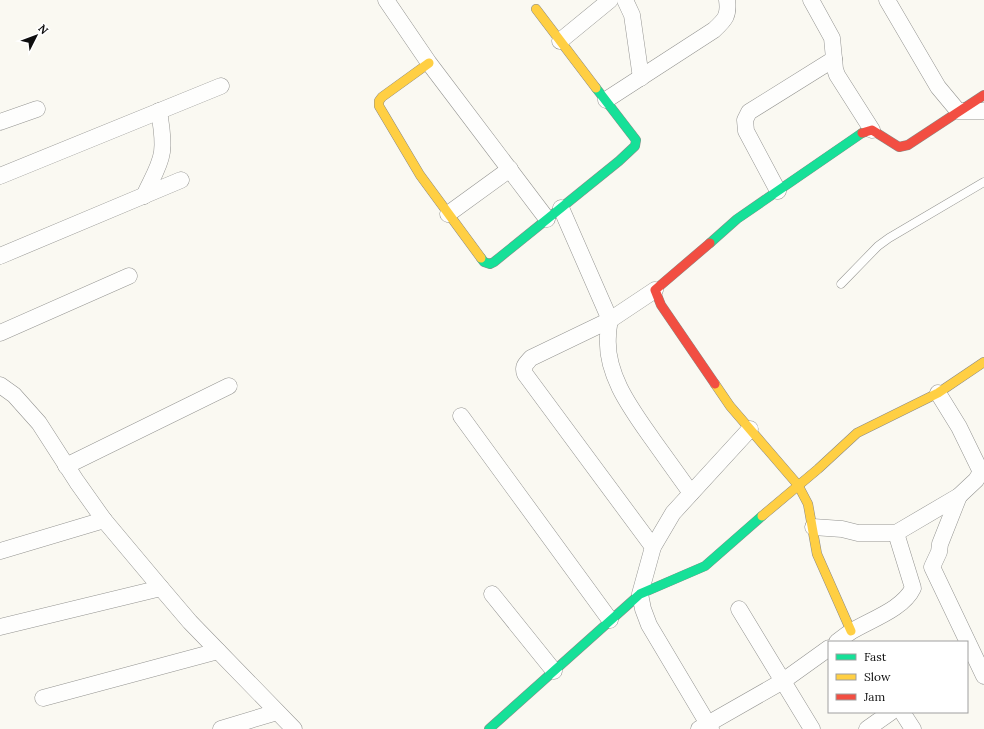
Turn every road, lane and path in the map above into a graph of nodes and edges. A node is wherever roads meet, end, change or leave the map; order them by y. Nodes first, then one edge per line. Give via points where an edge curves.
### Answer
1 (386, 0) edge
2 (610, 0) edge
3 (625, 0) edge
4 (727, 0) edge
5 (811, 0) edge
6 (887, 0) edge
7 (536, 9) dead end
8 (560, 41) junction
9 (834, 59) junction
10 (429, 63) junction
11 (641, 78) junction
12 (221, 86) dead end
13 (984, 96) edge
14 (606, 100) junction
15 (37, 109) dead end
16 (958, 111) junction
17 (984, 111) edge
18 (159, 112) junction
19 (0, 122) edge
20 (872, 130) junction
21 (510, 169) junction
22 (0, 176) edge
23 (181, 180) dead end
24 (984, 182) edge
25 (778, 191) junction
26 (144, 196) junction
27 (561, 208) junction
28 (448, 214) junction
29 (547, 219) junction
30 (0, 256) edge
31 (129, 276) dead end
32 (841, 284) dead end
33 (655, 290) junction
34 (610, 320) junction
35 (0, 333) edge
36 (984, 362) edge
37 (0, 385) edge
38 (229, 386) dead end
39 (938, 393) junction
40 (461, 416) dead end
41 (750, 429) junction
42 (66, 466) junction
43 (982, 475) edge
44 (798, 485) junction
45 (691, 493) junction
46 (959, 496) junction
47 (104, 520) junction
48 (813, 527) junction
49 (896, 533) junction
50 (653, 547) junction
51 (0, 551) edge
52 (160, 588) junction
53 (492, 594) dead end
54 (640, 594) junction
55 (739, 609) dead end
56 (610, 620) junction
57 (0, 626) edge
58 (851, 631) junction
59 (838, 641) edge
60 (828, 649) edge
61 (974, 650) edge
62 (218, 651) junction
63 (554, 670) junction
64 (984, 676) edge
65 (783, 681) junction
66 (43, 698) dead end
67 (277, 712) junction
68 (890, 713) edge
69 (903, 713) edge
70 (706, 727) edge
71 (221, 729) edge
72 (294, 729) edge
73 (489, 729) edge
74 (812, 729) edge
75 (867, 729) edge
76 (913, 729) edge

1 - 10 street
2 - 8 street
3 - 11 street via 632,16
4 - 11 street via 728,12 723,22
5 - 9 street via 832,38
6 - 16 street via 938,87
7 - 8 street
8 - 14 street
9 - 20 street via 837,75
9 - 25 street via 748,112 745,120 746,131
10 - 21 street
10 - 28 street via 382,97 379,106 420,175
11 - 14 street
12 - 18 street
13 - 16 street
14 - 27 street via 633,135 636,140 635,146
15 - 19 street
16 - 17 street
16 - 20 street via 908,145 899,147
18 - 22 street
18 - 26 street via 162,154
20 - 25 street via 864,131
21 - 28 street
21 - 29 street
23 - 26 street
24 - 32 lane via 889,238
25 - 33 street via 737,219
26 - 30 street
27 - 29 street
27 - 34 street
28 - 29 street via 484,262 490,264
31 - 35 street
33 - 34 street
33 - 41 street via 661,305 730,406
34 - 45 street via 607,336 609,356 616,380 640,421
34 - 50 street via 531,358 523,369
36 - 39 street
37 - 42 street via 14,395 39,423
38 - 42 street
39 - 43 street via 960,427
39 - 44 street via 867,426
40 - 56 street
41 - 44 street
41 - 45 street
42 - 47 street
43 - 46 street
44 - 48 street via 808,504
44 - 54 street via 705,566
45 - 50 street via 673,513
46 - 49 street
46 - 61 street via 932,567
47 - 51 street
47 - 52 street
48 - 49 street via 858,533
48 - 58 street via 817,554
49 - 58 street via 913,588 901,604
50 - 54 street
52 - 57 street
52 - 62 street
53 - 63 street
54 - 56 street
54 - 70 street via 649,625
55 - 65 street
56 - 63 street
58 - 59 street
60 - 65 street
61 - 64 street
62 - 66 street
62 - 67 street
63 - 73 street
65 - 70 street
65 - 74 street
67 - 71 street
67 - 72 street
68 - 75 street
69 - 76 street

